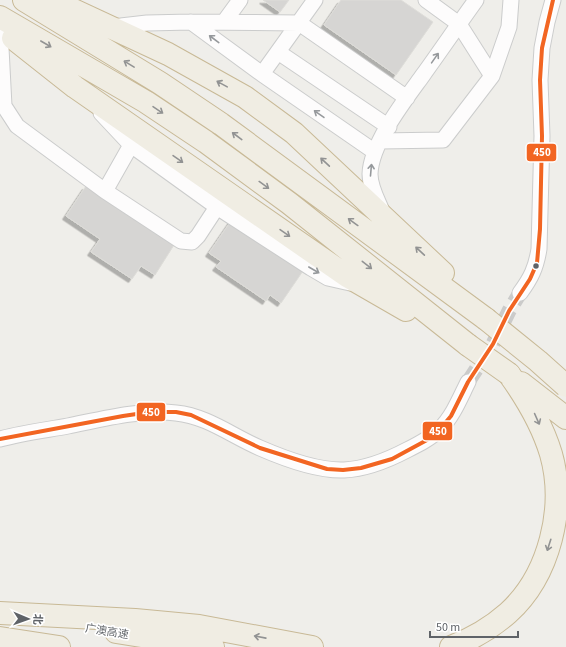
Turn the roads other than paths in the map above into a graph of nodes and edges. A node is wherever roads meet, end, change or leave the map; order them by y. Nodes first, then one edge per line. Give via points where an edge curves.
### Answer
1 (24, 0) edge
2 (52, 0) edge
3 (240, 0) edge
4 (315, 0) edge
5 (426, 0) edge
6 (476, 0) edge
7 (511, 0) edge
8 (553, 0) edge
9 (0, 17) edge
10 (191, 22) junction
11 (224, 22) junction
12 (299, 23) junction
13 (459, 24) junction
14 (109, 27) junction
15 (0, 29) edge
16 (278, 52) junction
17 (262, 74) junction
18 (492, 76) junction
19 (75, 87) junction
20 (407, 98) junction
21 (389, 127) junction
22 (131, 145) junction
23 (377, 147) junction
24 (105, 191) junction
25 (217, 207) junction
26 (386, 220) junction
27 (368, 288) junction
28 (520, 293) tunnel mouth
29 (486, 319) junction
30 (468, 345) junction
31 (509, 374) junction
32 (468, 382) tunnel mouth
33 (566, 386) edge
34 (566, 418) edge
35 (0, 439) edge
36 (0, 614) edge
37 (0, 638) edge
38 (59, 647) edge
39 (213, 647) edge
40 (312, 647) edge
41 (451, 647) edge

29 -> 1 highway via 220,124 160,83
2 - 14 highway
3 - 11 street
4 - 12 street
5 - 13 street
6 - 13 street
7 - 18 street via 508,27
8 - 28 street via 542,48 540,80 542,136 539,249 537,263
9 -> 30 highway via 146,102 206,142 289,203
10 - 11 street
10 - 14 street
17 -> 10 street
11 - 12 street
12 - 16 street
12 - 20 street
13 - 18 street
20 -> 13 street
26 -> 14 highway via 294,133 245,97 168,54
15 - 19 highway
15 - 24 street via 4,106 8,113 17,126
16 - 17 street
16 - 21 street
23 -> 17 street
18 - 23 street via 443,140
19 - 22 street
19 -> 27 highway
20 - 21 street
21 - 23 street
22 - 24 street
22 - 25 street
26 -> 23 street via 371,185 370,174
24 - 25 street via 181,241 192,242
25 -> 27 street via 328,278
29 -> 26 highway via 456,284
27 - 30 highway
29 - 33 highway, bridge
30 - 31 highway, bridge
31 - 34 highway
31 -> 41 highway via 535,413 551,455 557,507 552,534 536,577 523,596 490,627
32 - 35 street via 451,416 427,440 392,458 361,468 327,469 306,464 260,448 192,415 176,412 123,416
36 - 39 highway, 广澳高速
40 -> 36 highway via 200,626 135,620
37 - 38 highway

